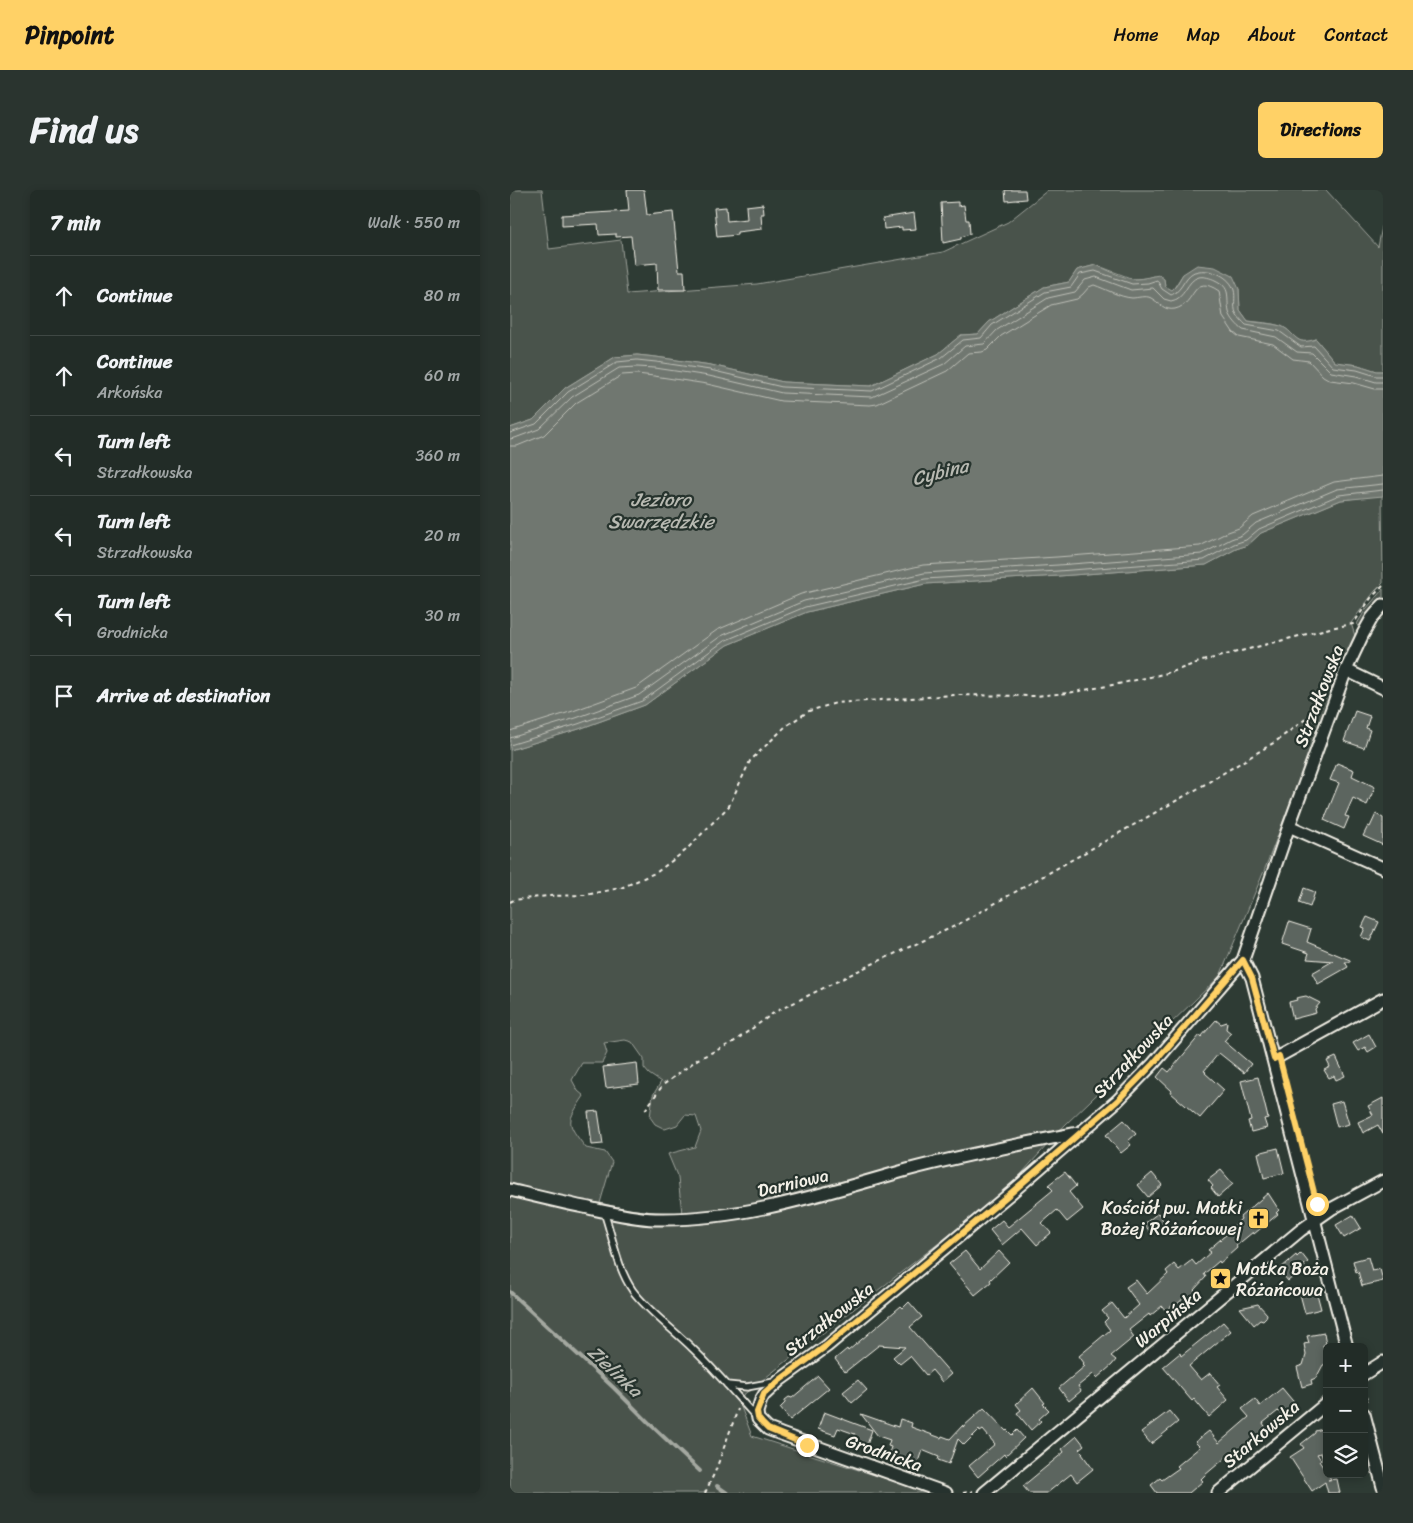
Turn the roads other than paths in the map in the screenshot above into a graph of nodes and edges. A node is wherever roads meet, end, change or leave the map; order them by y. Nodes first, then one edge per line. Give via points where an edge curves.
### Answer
1 (1383, 605) edge
2 (1346, 670) junction
3 (1383, 688) edge
4 (1289, 826) junction
5 (1383, 868) edge
6 (1243, 960) junction
7 (1383, 999) edge
8 (1274, 1059) junction
9 (1080, 1133) junction
10 (1383, 1181) edge
11 (510, 1190) edge
12 (604, 1212) junction
13 (1315, 1220) junction
14 (1346, 1343) edge
15 (1383, 1362) edge
16 (1368, 1371) edge
17 (780, 1380) junction
18 (727, 1385) junction
19 (1323, 1405) edge
20 (758, 1418) junction
21 (1368, 1429) edge
22 (1383, 1487) edge
23 (981, 1491) edge
24 (946, 1493) edge
25 (1218, 1493) edge

1 - 2 street, Strzałkowska via 1372,618
2 - 3 street
2 - 4 street, Strzałkowska
4 - 5 street
4 - 6 street, Strzałkowska
6 - 8 street via 1252,978
6 - 9 street, Strzałkowska via 1153,1064
7 - 8 street
8 - 13 street
9 - 12 street, Darniowa via 990,1150 758,1209 703,1217 655,1219
9 - 17 street, Strzałkowska via 826,1346
10 - 13 street, Warpińska
11 - 12 street, Darniowa
12 - 18 lane via 618,1259 633,1291
13 - 14 street
13 - 23 street, Warpińska
15 - 16 street
17 - 18 lane via 747,1388
17 - 20 street, Strzałkowska via 764,1394
18 - 20 lane
19 - 25 street, Starkowska
20 - 24 street, Grodnicka via 768,1429 780,1434
21 - 22 street

